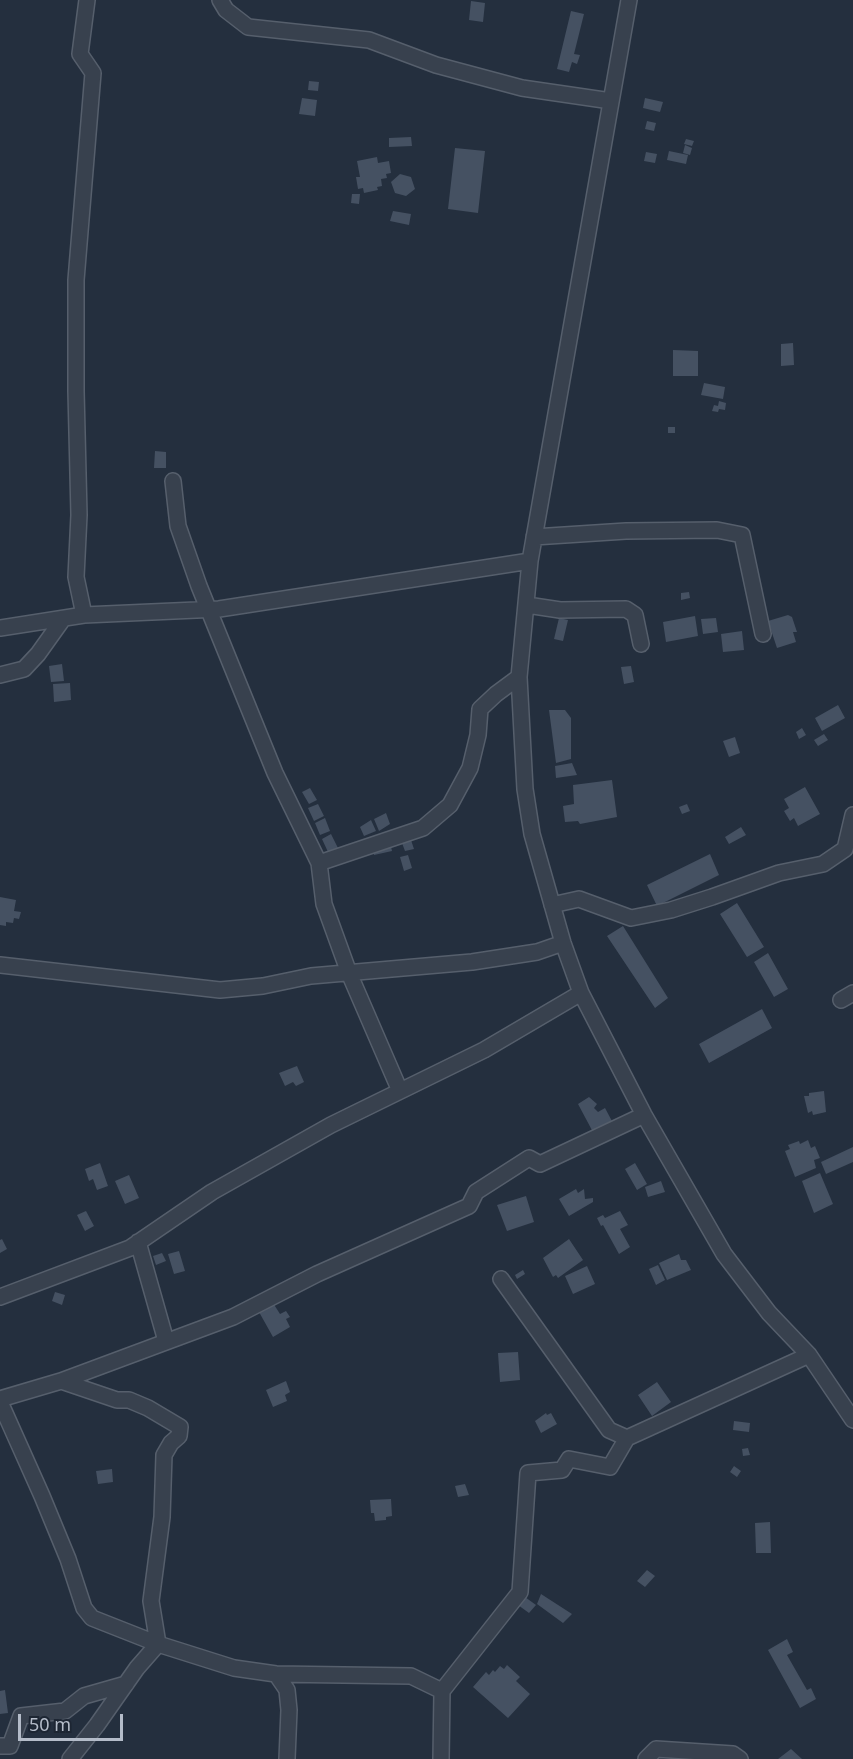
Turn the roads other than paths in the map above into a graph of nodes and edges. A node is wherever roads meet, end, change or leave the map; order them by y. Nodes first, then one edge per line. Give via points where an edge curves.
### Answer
1 (87, 0) edge
2 (220, 0) edge
3 (629, 0) edge
4 (611, 101) junction
5 (173, 481) dead end
6 (534, 537) junction
7 (530, 561) junction
8 (527, 605) junction
9 (208, 610) junction
10 (84, 615) junction
11 (63, 619) junction
12 (0, 628) edge
13 (763, 634) dead end
14 (641, 644) dead end
15 (0, 675) edge
16 (519, 677) junction
17 (853, 815) edge
18 (319, 863) junction
19 (552, 905) junction
20 (563, 943) junction
21 (0, 965) edge
22 (349, 973) junction
23 (581, 993) junction
24 (400, 1091) junction
25 (644, 1115) junction
26 (138, 1242) junction
27 (501, 1279) dead end
28 (0, 1297) edge
29 (166, 1341) junction
30 (809, 1355) junction
31 (61, 1380) junction
32 (0, 1401) edge
33 (853, 1420) edge
34 (627, 1438) junction
35 (158, 1644) junction
36 (276, 1674) junction
37 (126, 1684) junction
38 (442, 1690) junction
39 (0, 1746) edge
40 (70, 1759) edge
41 (288, 1759) edge
42 (441, 1759) edge
43 (646, 1759) edge
44 (740, 1759) edge

1 - 10 street via 80,54 93,73 76,280 79,515 76,577
2 - 4 street via 226,10 248,27 369,40 436,65 522,88
3 - 4 street
4 - 6 street
5 - 9 street via 178,526
6 - 7 street
6 - 13 street via 717,530 742,535
7 - 8 street
7 - 9 street
8 - 14 street via 560,610 626,609 635,615
8 - 16 street
9 - 10 street
9 - 18 street via 275,773
10 - 11 street
11 - 12 street
11 - 15 street via 24,669
16 - 18 street via 480,710 470,768 450,805 423,828
16 - 19 street via 525,789 532,834
17 - 19 street via 845,849 823,864 779,873 671,910 631,918 579,899
18 - 22 street via 324,904
19 - 20 street
20 - 22 street via 537,952 472,962
20 - 23 street
21 - 22 street via 220,990
22 - 24 street
23 - 24 street via 484,1050
23 - 25 street
24 - 26 street via 213,1192
25 - 29 street via 540,1164 529,1158 476,1192 469,1206 317,1274 233,1317
25 - 30 street via 724,1254 768,1313
26 - 28 street
26 - 29 street
27 - 34 street via 609,1430
29 - 31 street
30 - 33 street
30 - 34 street
31 - 32 street
31 - 35 street via 117,1400 129,1400 180,1427 179,1436 164,1455 162,1517 151,1601
32 - 35 street via 68,1559 84,1608 92,1618
34 - 38 street via 610,1467 569,1459 562,1470 528,1473 520,1592
35 - 36 street via 234,1668
35 - 37 street
36 - 38 street via 411,1677
36 - 41 street via 287,1690
37 - 39 street via 84,1696 65,1711 21,1716 10,1746
37 - 40 street
38 - 42 street
43 - 44 street via 656,1749 733,1754

